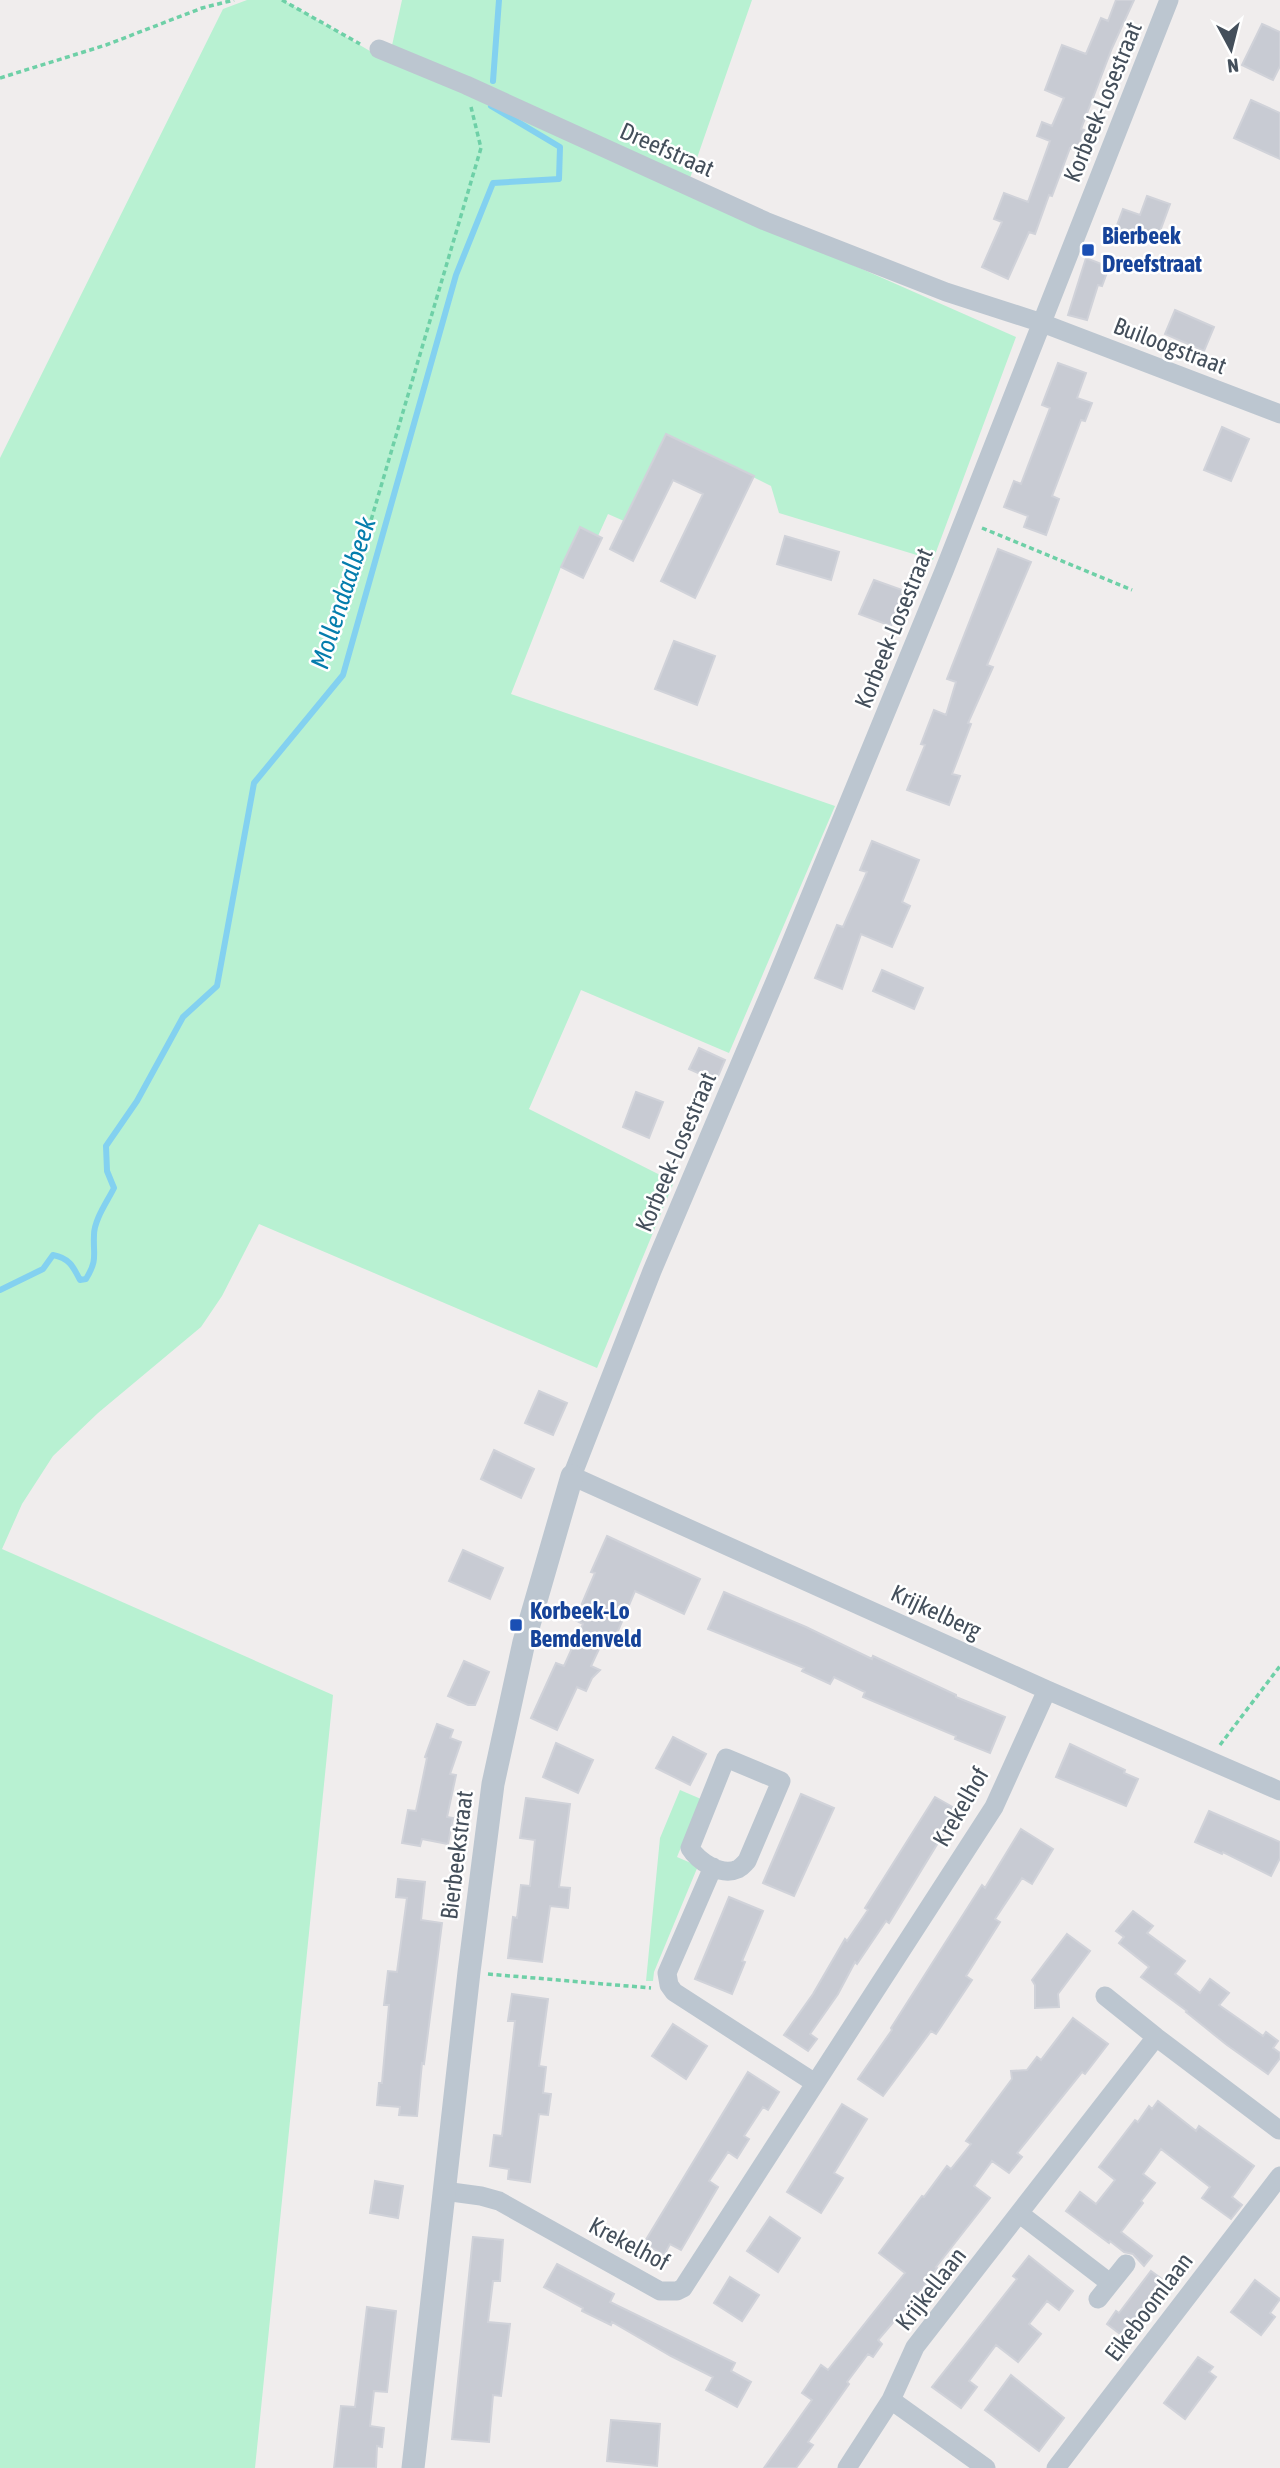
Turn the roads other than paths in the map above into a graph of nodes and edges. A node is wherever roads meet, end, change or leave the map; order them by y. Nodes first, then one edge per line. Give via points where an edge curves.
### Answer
1 (1169, 0) edge
2 (379, 49) road end
3 (1042, 323) junction
4 (1280, 414) edge
5 (652, 1271) joint
6 (572, 1476) junction
7 (1047, 1690) junction
8 (1280, 1791) edge
9 (713, 1867) junction
10 (1105, 1996) dead end
11 (1156, 2037) junction
12 (815, 2083) junction
13 (1276, 2134) edge
14 (1280, 2176) edge
15 (444, 2191) junction
16 (1020, 2214) junction
17 (1126, 2264) dead end
18 (1110, 2283) junction
19 (1098, 2299) dead end
20 (891, 2400) junction
21 (413, 2468) edge
22 (847, 2468) edge
23 (985, 2468) edge
24 (1056, 2468) edge

1 - 3 street, Korbeek-Losestraat
2 - 3 street, Dreefstraat via 765,221 946,292
3 - 4 street, Builoogstraat
3 - 5 street, Korbeek-Losestraat via 776,979
5 - 6 street, Bierbeekstraat
6 - 7 street, Krijkelberg
6 - 15 street, Bierbeekstraat via 524,1642 493,1784
7 - 8 street, Krijkelberg
7 - 12 street, Krekelhof via 993,1807
9 - 9 street via 738,1869 747,1861 781,1781 726,1758 690,1848 697,1859
9 - 12 street via 667,1973 669,1985
10 - 11 street
11 - 13 street
11 - 16 street, Krijkellaan
12 - 15 street, Krekelhof via 688,2283 677,2291 660,2291 499,2201
14 - 24 street, Eikeboomlaan
15 - 21 street, Bierbeekstraat
16 - 18 street
16 - 20 street, Krijkellaan via 915,2347
17 - 18 street
18 - 19 street
20 - 22 street, Krijkellaan
20 - 23 street

